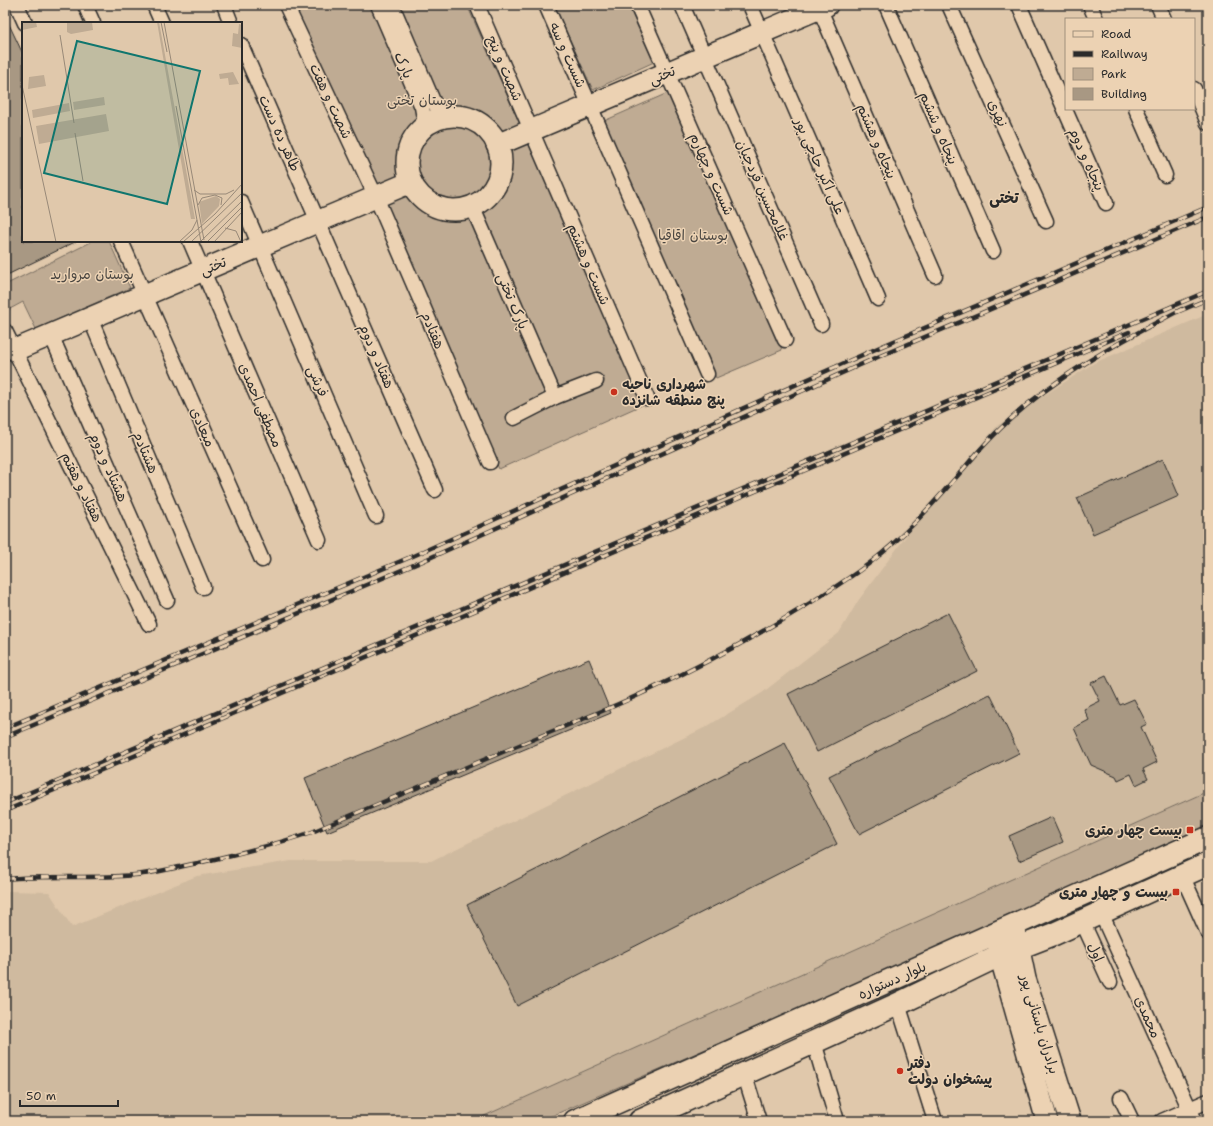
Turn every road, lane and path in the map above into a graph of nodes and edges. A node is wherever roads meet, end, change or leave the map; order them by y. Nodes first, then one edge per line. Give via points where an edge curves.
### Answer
1 (17, 5) edge
2 (85, 5) edge
3 (154, 5) edge
4 (224, 5) edge
5 (286, 5) edge
6 (378, 5) edge
7 (392, 5) edge
8 (477, 5) edge
9 (546, 5) edge
10 (637, 5) edge
11 (682, 5) edge
12 (750, 5) edge
13 (886, 5) edge
14 (949, 5) edge
15 (1019, 5) edge
16 (1090, 5) edge
17 (1158, 5) edge
18 (822, 6) edge
19 (1096, 18) edge
20 (1164, 18) edge
21 (25, 22) edge
22 (93, 22) edge
23 (162, 22) edge
24 (232, 22) edge
25 (762, 33) junction
26 (242, 47) edge
27 (405, 52) junction
28 (705, 57) junction
29 (668, 73) junction
30 (1195, 92) edge
31 (590, 106) junction
32 (1065, 110) edge
33 (1065, 110) edge
34 (1136, 110) edge
35 (450, 116) junction
36 (1208, 122) edge
37 (423, 127) junction
38 (532, 130) junction
39 (497, 145) junction
40 (1166, 175) dead end
41 (411, 182) junction
42 (376, 197) junction
43 (1106, 203) dead end
44 (242, 204) edge
45 (472, 206) junction
46 (318, 221) junction
47 (1046, 221) dead end
48 (121, 242) edge
49 (190, 242) edge
50 (260, 246) junction
51 (993, 250) dead end
52 (203, 270) junction
53 (935, 275) dead end
54 (145, 295) junction
55 (878, 299) dead end
56 (90, 318) junction
57 (821, 324) dead end
58 (5, 331) edge
59 (52, 335) junction
60 (785, 340) dead end
61 (14, 350) junction
62 (707, 374) dead end
63 (596, 381) dead end
64 (555, 396) junction
65 (647, 398) dead end
66 (514, 418) dead end
67 (490, 462) dead end
68 (435, 490) dead end
69 (376, 516) dead end
70 (319, 540) dead end
71 (262, 560) dead end
72 (203, 587) dead end
73 (167, 600) dead end
74 (149, 624) dead end
75 (1208, 838) edge
76 (1208, 864) edge
77 (1182, 875) junction
78 (1092, 917) junction
79 (1006, 929) junction
80 (1208, 932) edge
81 (1009, 951) junction
82 (1110, 982) dead end
83 (898, 1004) junction
84 (814, 1042) junction
85 (744, 1073) junction
86 (1121, 1098) dead end
87 (1208, 1100) edge
88 (1192, 1115) edge
89 (575, 1121) edge
90 (640, 1121) edge
91 (759, 1121) edge
92 (837, 1121) edge
93 (935, 1121) edge
94 (1047, 1121) edge
95 (1070, 1121) edge
96 (1132, 1121) edge
97 (1162, 1121) edge

1 - 21 street
2 - 22 street
3 - 23 street
4 - 24 street
5 - 42 street, شصت و هفت
6 - 27 street, پارک
7 - 27 street, پارک
8 - 38 street, شصت و پنج
9 - 31 street, شست و سه
10 - 29 street, شست و چهارم
11 - 28 street, غلامحسین فردچیان
12 - 25 street, علی اکبر حاجی پور
13 - 51 street, پنجاه و ششم
14 - 47 street, نهری
15 - 33 street, پنجاه و دوم
16 - 19 street
17 - 20 street
18 - 25 main road, تختی
18 - 53 street, پنجاه و هشتم
25 - 28 main road, تختی
25 - 55 street, علی اکبر حاجی پور
26 - 46 street, طاهر ده دست
27 - 35 street, پارک via 439,111
27 - 37 street, پارک via 422,107
28 - 29 main road, تختی
28 - 57 street, غلامحسین فردچیان
29 - 31 main road, تختی
29 - 60 street, شست و چهارم
30 - 36 street
31 - 38 main road, تختی
31 - 62 street, شست و سه
32 - 43 street, پنجاه و دوم
34 - 40 street
35 - 37 main road via 435,119
35 - 39 main road via 478,122 490,132
37 - 41 main road via 413,139 408,152 407,167
38 - 39 main road, تختی
38 - 65 street, شست و هشتم
39 - 45 main road via 501,159 494,188 485,199
41 - 42 main road, تختی
41 - 45 main road via 419,194 430,203 444,209 458,210
42 - 46 main road, تختی
42 - 67 street, هفتادم
44 - 50 street, فرشی
45 - 64 street, پارک تختی
46 - 50 main road, تختی
46 - 68 street, هفتاد و دوم
48 - 54 street, میعادی
49 - 52 street, مصطفی احمدی
50 - 52 main road, تختی
50 - 69 street, فرشی
52 - 54 main road, تختی
52 - 70 street, مصطفی احمدی
54 - 56 main road, تختی
54 - 71 street, میعادی
56 - 59 main road, تختی
56 - 72 street, هشتادم
58 - 61 street, هفتاد و هفتم
59 - 61 main road, تختی
59 - 73 street, هشتاد و دوم
61 - 74 street, هفتاد و هفتم
63 - 64 street
64 - 66 street
75 - 79 main road, بلوار دستواره
76 - 77 main road, بلوار دستواره
77 - 78 main road, بلوار دستواره
77 - 80 street
78 - 81 main road, بلوار دستواره
78 - 82 street, اول
78 - 88 street, محمدی
79 - 81 main road, برادران باستانی پور
79 - 89 main road, بلوار دستواره
81 - 83 main road, بلوار دستواره
81 - 94 main road, برادران باستانی پور
81 - 95 main road, برادران باستانی پور via 1025,979
83 - 84 main road, بلوار دستواره
83 - 93 street
84 - 85 main road, بلوار دستواره
84 - 92 street
85 - 90 main road, بلوار دستواره
85 - 91 street
86 - 96 street
87 - 88 street
88 - 97 street

